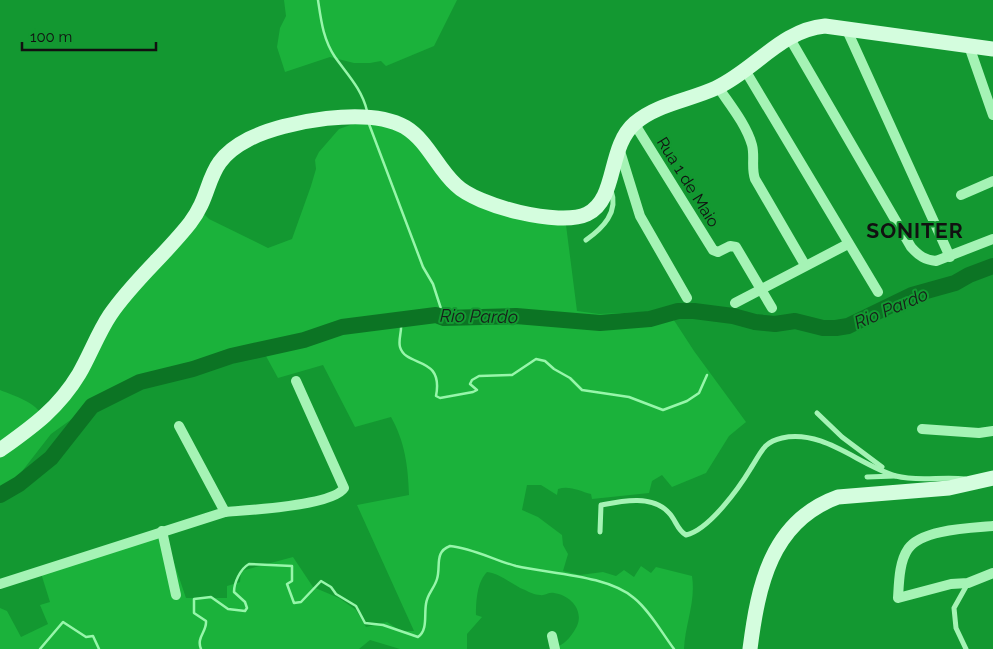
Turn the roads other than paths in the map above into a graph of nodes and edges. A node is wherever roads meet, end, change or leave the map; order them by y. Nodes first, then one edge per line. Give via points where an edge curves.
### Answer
1 (846, 28) junction
2 (788, 37) junction
3 (969, 46) junction
4 (993, 49) edge
5 (745, 70) junction
6 (718, 87) junction
7 (993, 115) edge
8 (634, 123) junction
9 (618, 147) junction
10 (993, 181) edge
11 (608, 182) junction
12 (961, 195) dead end
13 (993, 238) edge
14 (586, 240) dead end
15 (848, 244) junction
16 (950, 257) junction
17 (805, 265) junction
18 (760, 289) junction
19 (878, 292) dead end
20 (687, 298) dead end
21 (734, 303) dead end
22 (772, 308) dead end
23 (296, 381) dead end
24 (817, 413) dead end
25 (179, 426) dead end
26 (922, 429) dead end
27 (993, 431) edge
28 (0, 450) edge
29 (897, 476) junction
30 (867, 478) dead end
31 (987, 480) edge
32 (225, 512) junction
33 (993, 526) edge
34 (162, 531) junction
35 (600, 532) dead end
36 (993, 573) edge
37 (968, 583) junction
38 (0, 584) edge
39 (176, 595) dead end
40 (552, 636) dead end
41 (555, 649) edge
42 (750, 649) edge
43 (966, 649) edge

1 - 2 street via 815,27
1 - 3 street
1 - 16 street
2 - 5 street
2 - 16 street via 911,247 927,260
3 - 4 street
3 - 7 street
5 - 6 street
5 - 15 street
6 - 8 street via 657,110
6 - 17 street via 749,137 755,180
8 - 9 street
8 - 18 street, Rua 1 de Maio via 713,250 719,252 730,246 736,247
9 - 11 street
9 - 20 street via 640,216
10 - 12 street
11 - 14 lane via 614,198 612,210 601,229
11 - 28 street via 602,202 595,209 586,215 560,219 490,204 466,194 447,176 416,135 394,122 345,118 272,129 233,148 218,163 192,220 132,286 110,316 78,376 40,422
13 - 16 street
15 - 17 street
15 - 19 street
17 - 18 street
18 - 21 street
18 - 22 street
23 - 32 street via 344,488 337,495 313,501
24 - 29 lane via 873,462
25 - 32 street
26 - 27 street
29 - 30 lane
29 - 31 lane
29 - 35 lane via 818,440 784,438 771,441 758,454 753,467 733,494 700,529 691,534 681,532 673,517 661,506 636,500 600,506
31 - 42 street via 949,488 838,497 805,514 784,535 770,558 755,604
32 - 34 street
33 - 37 street via 949,530 912,544 902,567 898,598 951,584
34 - 38 street
34 - 39 street
36 - 37 street
37 - 43 lane via 954,608 956,628
40 - 41 street

